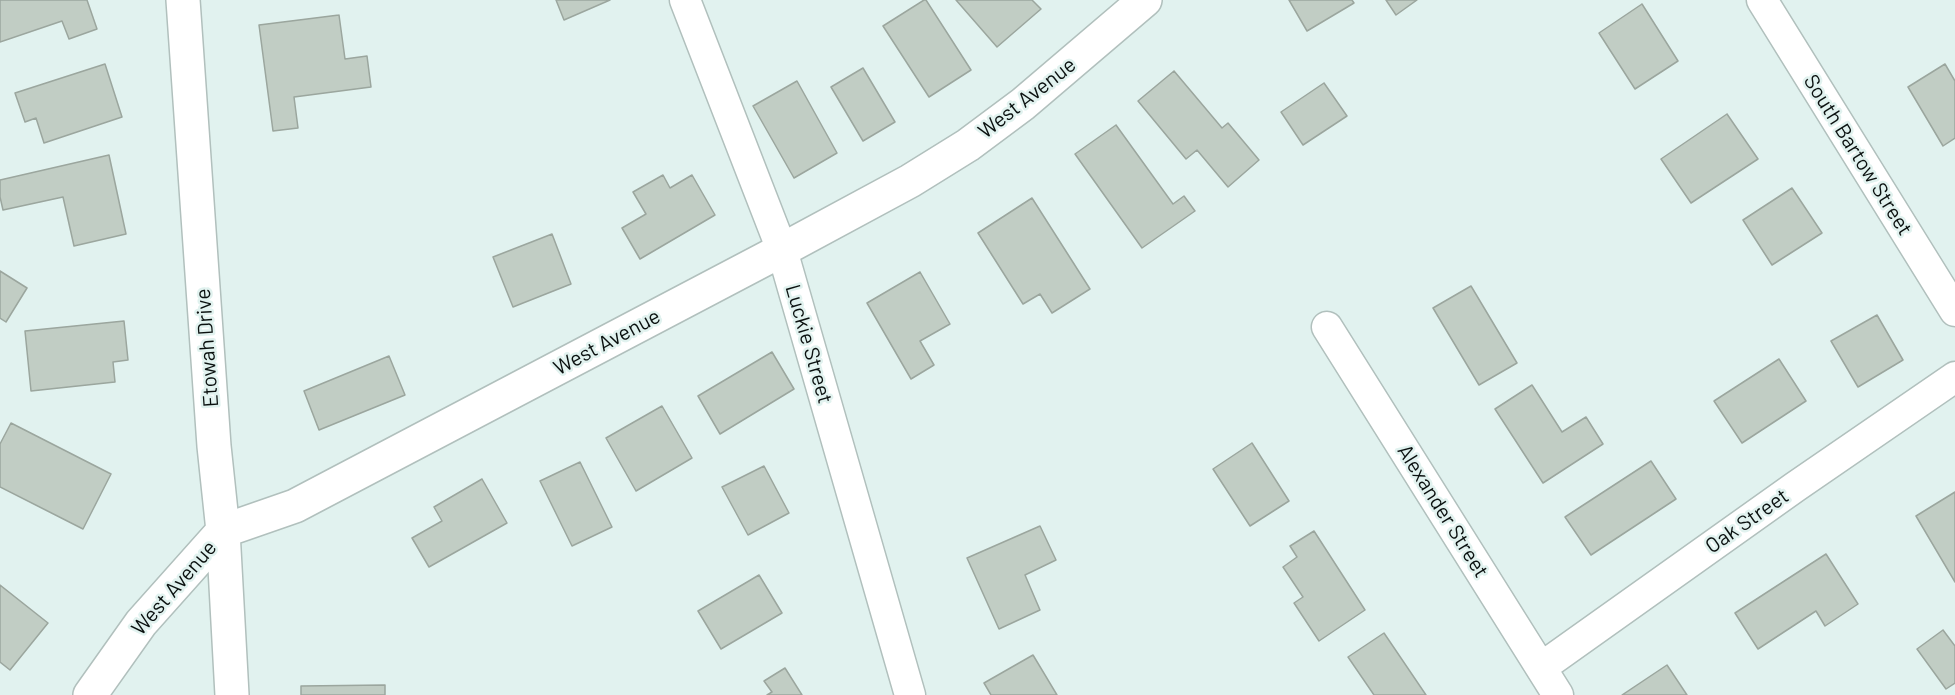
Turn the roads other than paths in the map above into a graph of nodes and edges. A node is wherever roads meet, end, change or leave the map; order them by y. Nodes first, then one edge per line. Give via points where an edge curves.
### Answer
1 (183, 0) edge
2 (686, 0) edge
3 (1145, 0) edge
4 (1762, 0) edge
5 (782, 250) junction
6 (1955, 311) edge
7 (1326, 327) dead end
8 (1955, 377) edge
9 (223, 531) junction
10 (1542, 668) junction
11 (90, 695) edge
12 (232, 695) edge
13 (910, 695) edge
14 (1558, 695) edge

1 - 9 street, Etowah Drive
2 - 5 street, Luckie Street
3 - 5 street, West Avenue via 1023,104 968,145
4 - 6 street, South Bartow Street
5 - 9 street, West Avenue via 295,506
5 - 13 street, Luckie Street
7 - 10 street, Alexander Street
8 - 10 street, Oak Street
9 - 11 street, West Avenue via 141,623
9 - 12 street, Etowah Drive
10 - 14 street, Alexander Street

